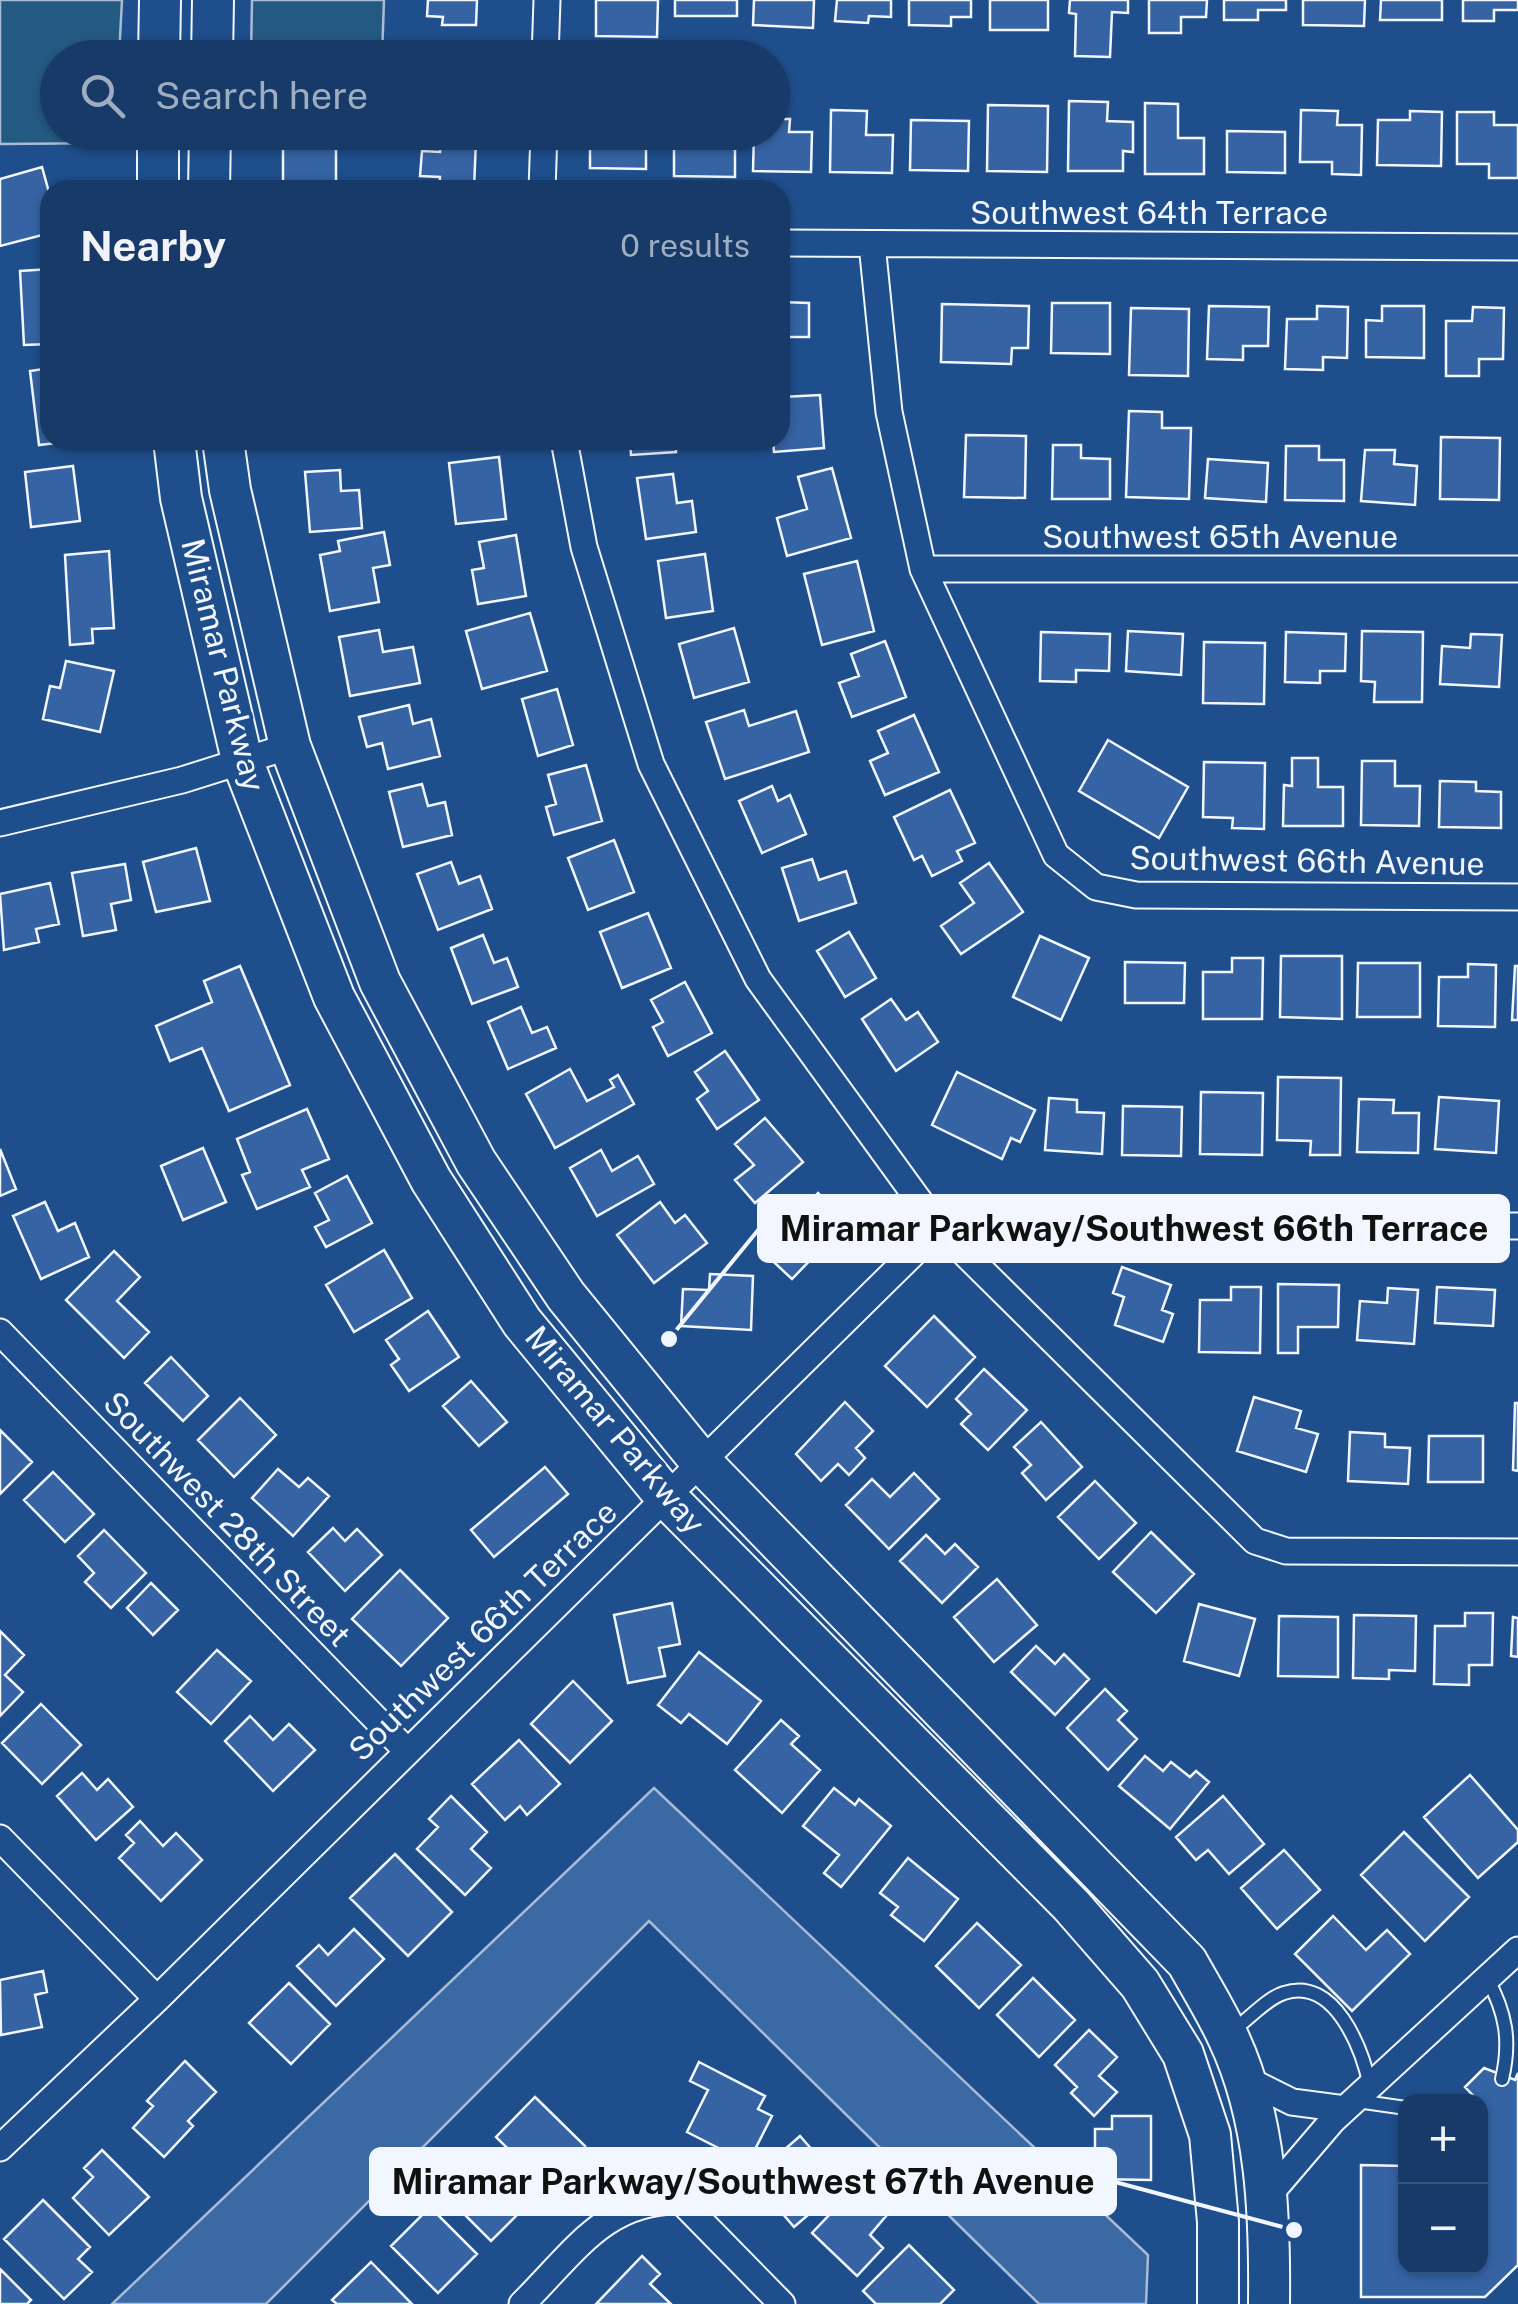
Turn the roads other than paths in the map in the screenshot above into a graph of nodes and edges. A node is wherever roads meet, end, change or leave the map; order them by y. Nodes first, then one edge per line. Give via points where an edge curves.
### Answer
1 (160, 0) edge
2 (213, 0) edge
3 (547, 0) edge
4 (159, 40) edge
5 (212, 40) edge
6 (546, 40) edge
7 (158, 150) edge
8 (209, 150) edge
9 (543, 150) edge
10 (158, 180) edge
11 (208, 180) edge
12 (542, 180) edge
13 (790, 242) edge
14 (872, 244) junction
15 (1518, 247) edge
16 (175, 450) edge
17 (225, 450) edge
18 (566, 450) edge
19 (922, 569) junction
20 (1518, 569) edge
21 (290, 746) junction
22 (242, 760) junction
23 (0, 822) edge
24 (1518, 897) edge
25 (1518, 1226) edge
26 (940, 1228) junction
27 (0, 1332) edge
28 (702, 1463) junction
29 (666, 1497) junction
30 (1518, 1552) edge
31 (407, 1751) junction
32 (0, 1838) edge
33 (1518, 1950) edge
34 (1487, 1978) junction
35 (157, 1999) junction
36 (1227, 2035) junction
37 (1242, 2077) junction
38 (1502, 2079) dead end
39 (1357, 2099) junction
40 (1398, 2107) edge
41 (0, 2148) edge
42 (1268, 2196) junction
43 (522, 2304) edge
44 (782, 2304) edge
45 (1218, 2304) edge
46 (1269, 2304) edge

1 - 4 main road
2 - 5 main road
3 - 6 street
7 - 10 main road
8 - 11 main road
9 - 12 street
13 - 14 street, Southwest 64th Terrace
14 - 15 street, Southwest 64th Terrace
14 - 19 street via 888,412
16 - 22 main road, Miramar Parkway via 180,498
17 - 21 main road, Miramar Parkway
18 - 26 street via 584,546 651,764 758,978
19 - 20 street, Southwest 65th Avenue
19 - 24 street, Southwest 66th Avenue via 1056,856 1096,887 1136,895
21 - 22 street
21 - 28 main road, Miramar Parkway via 380,982 476,1162 566,1296
22 - 23 street
22 - 29 main road, Miramar Parkway via 334,997 431,1180 522,1322
25 - 26 street
26 - 28 street, Southwest 66th Terrace
26 - 30 street via 1255,1541 1286,1551
27 - 31 street, Southwest 28th Street
28 - 29 street, Southwest 66th Terrace
28 - 36 main road, Miramar Parkway via 1162,1934 1187,1962
29 - 31 street, Southwest 66th Terrace
29 - 45 main road, Miramar Parkway via 1140,1984 1183,2054 1210,2135
31 - 35 street, Southwest 66th Terrace
32 - 35 street
33 - 34 street
34 - 38 lane via 1510,2045
34 - 39 street
35 - 41 street, Southwest 66th Terrace
36 - 37 main road, Miramar Parkway
36 - 39 lane via 1283,1993 1311,1992 1336,2010 1356,2038
37 - 39 street via 1292,2102
37 - 42 main road, Miramar Parkway
39 - 40 lane
39 - 42 street
42 - 46 main road, Miramar Parkway
43 - 44 street via 615,2213 650,2200 681,2201

